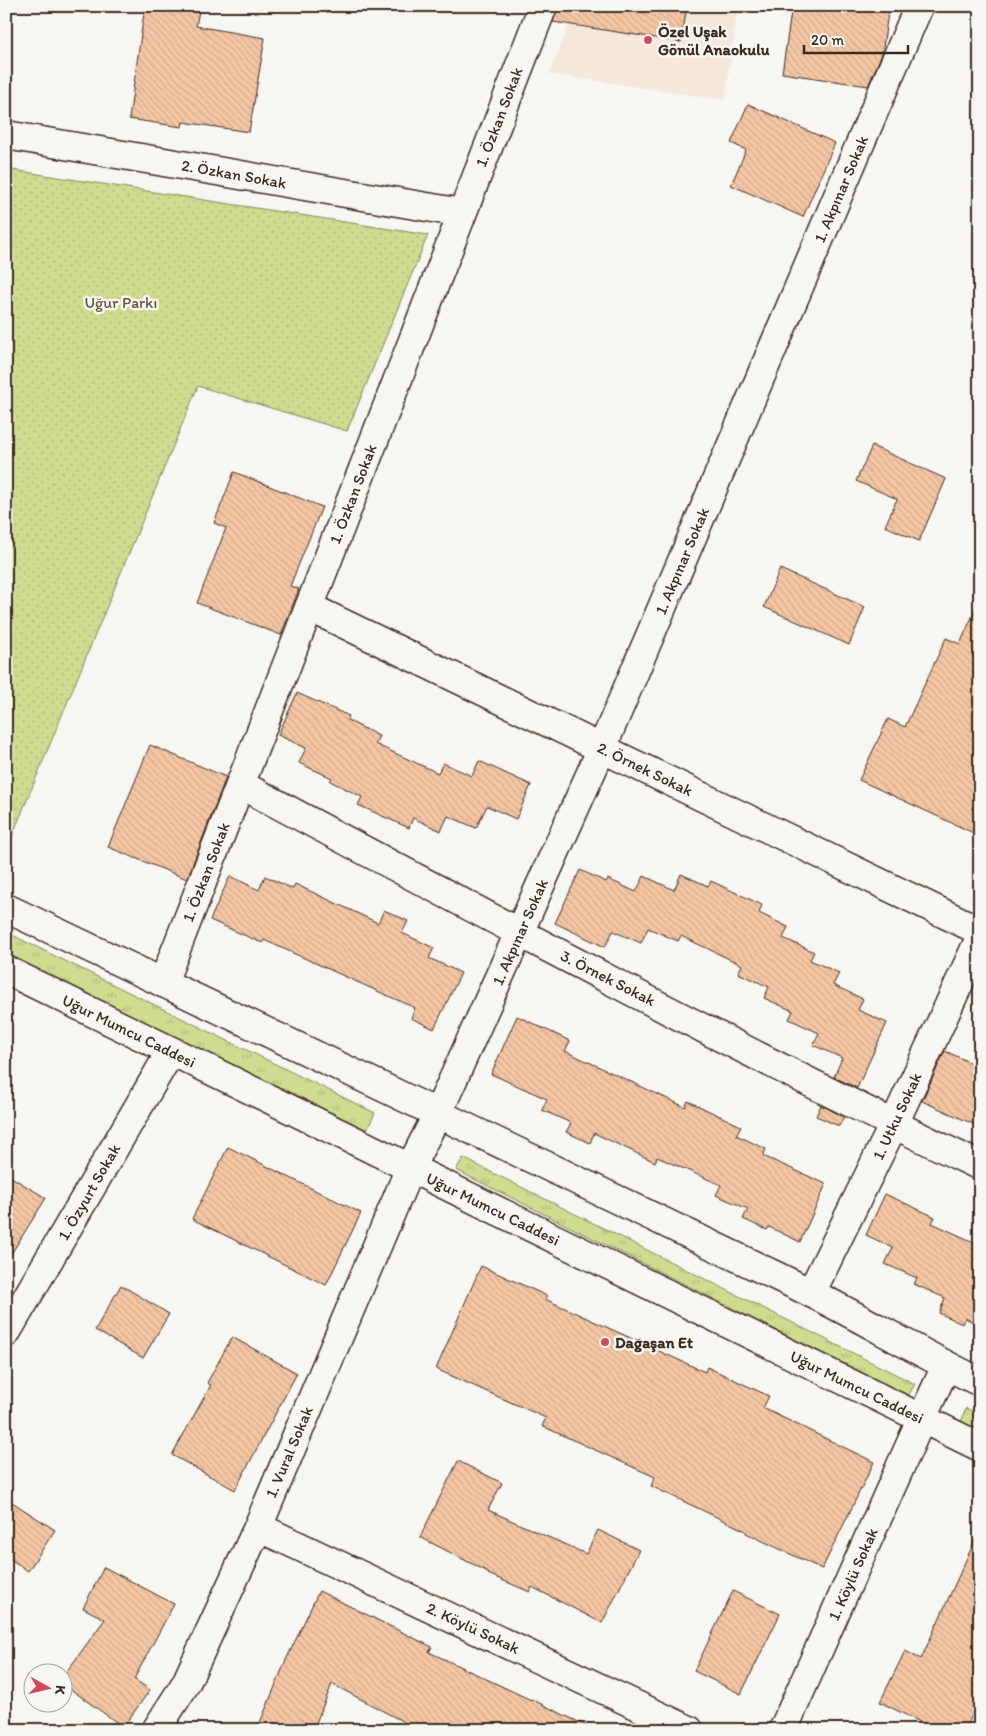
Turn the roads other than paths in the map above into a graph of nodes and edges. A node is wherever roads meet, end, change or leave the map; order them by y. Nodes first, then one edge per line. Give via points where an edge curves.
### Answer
1 (543, 6) edge
2 (919, 6) edge
3 (6, 135) edge
4 (462, 213) junction
5 (309, 607) junction
6 (602, 748) junction
7 (240, 784) junction
8 (6, 908) edge
9 (980, 931) edge
10 (520, 933) junction
11 (980, 938) edge
12 (6, 970) edge
13 (163, 983) junction
14 (171, 1051) junction
15 (438, 1113) junction
16 (894, 1124) junction
17 (980, 1166) edge
18 (410, 1168) junction
19 (811, 1293) junction
20 (6, 1333) edge
21 (946, 1366) junction
22 (980, 1382) edge
23 (922, 1418) junction
24 (980, 1447) edge
25 (258, 1527) junction
26 (156, 1730) edge
27 (689, 1730) edge
28 (783, 1730) edge

1 - 4 street, 1. Özkan Sokak
2 - 6 street, 1. Akpınar Sokak
3 - 4 street, 2. Özkan Sokak
4 - 5 street, 1. Özkan Sokak
5 - 6 street, 2. Örnek Sokak
5 - 7 street, 1. Özkan Sokak
6 - 9 street, 2. Örnek Sokak
6 - 10 street, 1. Akpınar Sokak
7 - 10 street, 3. Örnek Sokak
7 - 13 street, 1. Özkan Sokak
8 - 13 street
10 - 15 street, 1. Akpınar Sokak
10 - 16 street, 3. Örnek Sokak
11 - 16 street, 1. Utku Sokak
12 - 14 street, Uğur Mumcu Caddesi
13 - 15 street
14 - 18 street, Uğur Mumcu Caddesi
14 - 20 street, 1. Özyurt Sokak
15 - 18 street, 1. Akpınar Sokak
15 - 19 street
16 - 17 street, 3. Örnek Sokak
16 - 19 street, 1. Utku Sokak
18 - 23 street, Uğur Mumcu Caddesi
18 - 25 street, 1. Vural Sokak
19 - 21 street
21 - 22 street
21 - 23 street, 1. Köylü Sokak
23 - 24 street, Uğur Mumcu Caddesi
23 - 28 street, 1. Köylü Sokak
25 - 26 street, 1. Vural Sokak via 186,1683
25 - 27 street, 2. Köylü Sokak

